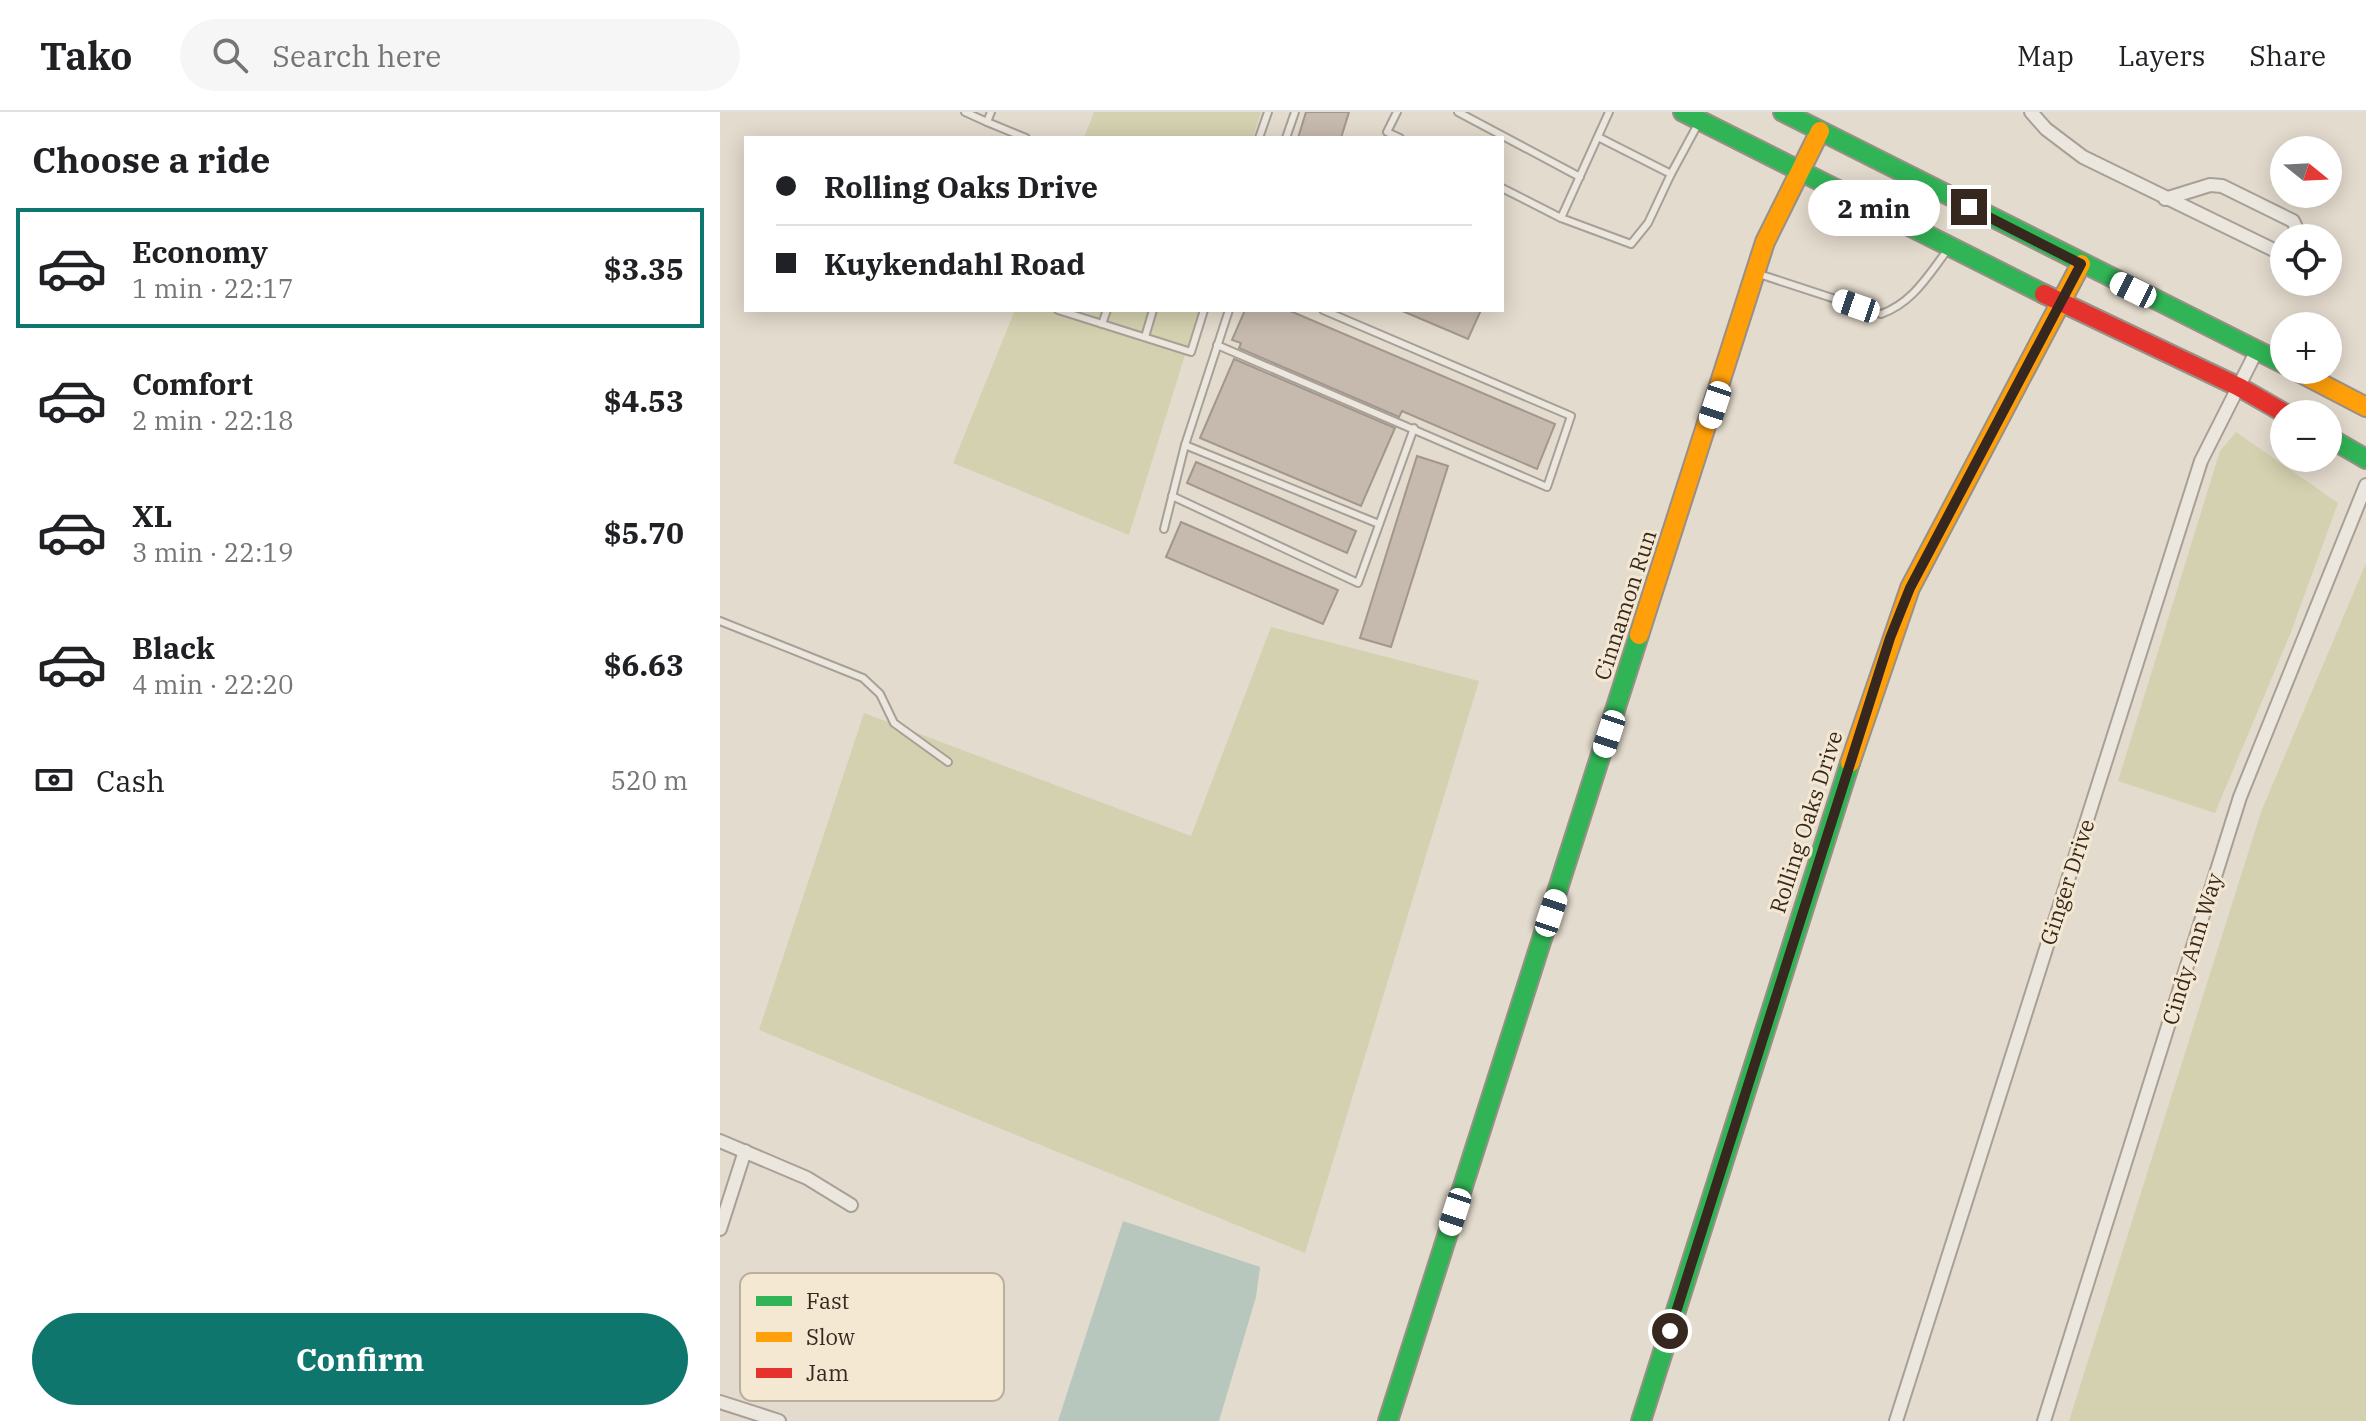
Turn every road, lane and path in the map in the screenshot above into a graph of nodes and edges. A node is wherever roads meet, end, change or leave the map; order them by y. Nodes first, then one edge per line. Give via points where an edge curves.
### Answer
1 (965, 112) edge
2 (991, 112) edge
3 (1268, 112) edge
4 (1295, 112) edge
5 (1397, 112) edge
6 (1458, 112) edge
7 (1609, 112) edge
8 (1783, 112) edge
9 (2031, 112) edge
10 (1691, 116) edge
11 (987, 122) junction
12 (1820, 131) junction
13 (1021, 136) edge
14 (1260, 136) edge
15 (1287, 136) edge
16 (1396, 136) edge
17 (1503, 136) edge
18 (1504, 137) edge
19 (1598, 137) junction
20 (1800, 172) junction
21 (1671, 174) junction
22 (1580, 177) junction
23 (1504, 189) edge
24 (2165, 199) junction
25 (1561, 218) junction
26 (2294, 224) edge
27 (2270, 248) edge
28 (1949, 249) junction
29 (2081, 264) junction
30 (1756, 273) junction
31 (2061, 303) junction
32 (1064, 312) edge
33 (1106, 312) edge
34 (1152, 312) edge
35 (1203, 312) edge
36 (1228, 312) edge
37 (1328, 312) edge
38 (1102, 324) junction
39 (1145, 337) junction
40 (1217, 345) junction
41 (2257, 350) junction
42 (2270, 357) edge
43 (2322, 384) edge
44 (2239, 387) junction
45 (2270, 405) edge
46 (2366, 407) edge
47 (1414, 428) junction
48 (1185, 445) junction
49 (2342, 445) edge
50 (2366, 459) edge
51 (2366, 485) edge
52 (1172, 496) junction
53 (1379, 524) junction
54 (1164, 529) dead end
55 (720, 621) edge
56 (948, 762) dead end
57 (720, 1141) edge
58 (745, 1151) junction
59 (851, 1205) dead end
60 (720, 1229) edge
61 (720, 1402) edge
62 (779, 1421) edge
63 (1388, 1421) edge
64 (1641, 1421) edge
65 (1896, 1421) edge
66 (2044, 1421) edge

1 - 11 lane
2 - 11 lane
3 - 14 lane
4 - 15 lane
5 - 16 lane via 1387,132
6 - 17 lane
7 - 19 lane
8 - 12 street
9 - 24 street via 2083,157
10 - 20 street
10 - 21 lane
11 - 13 lane
12 - 20 street, Cinnamon Run
12 - 29 street
18 - 22 lane
19 - 21 lane
19 - 22 lane
20 - 28 street
20 - 30 street, Cinnamon Run
21 - 25 lane via 1648,223 1631,244
22 - 25 lane
23 - 25 lane
24 - 26 street via 2222,186
24 - 27 street
28 - 30 lane via 1912,296 1881,314
28 - 31 street
29 - 31 street, Rolling Oaks Drive
29 - 41 street
30 - 63 street, Cinnamon Run
31 - 44 street
31 - 64 street, Rolling Oaks Drive via 1910,588 1890,638
32 - 38 lane
33 - 38 lane
34 - 39 lane
35 - 39 lane via 1191,352
36 - 40 lane
37 - 47 lane via 1571,416 1547,487
38 - 39 lane
40 - 47 lane
40 - 48 lane
41 - 42 street
41 - 44 street, Ginger Drive
43 - 46 street
44 - 45 street
44 - 65 street, Ginger Drive via 2201,461
47 - 53 lane
48 - 52 lane
48 - 53 lane
49 - 50 street
51 - 66 street, Cindy Ann Way via 2240,797
52 - 53 lane via 1358,583
52 - 54 lane
55 - 56 lane via 863,678 880,694 894,723
57 - 58 street
58 - 59 street via 807,1178
58 - 60 street
61 - 62 street

